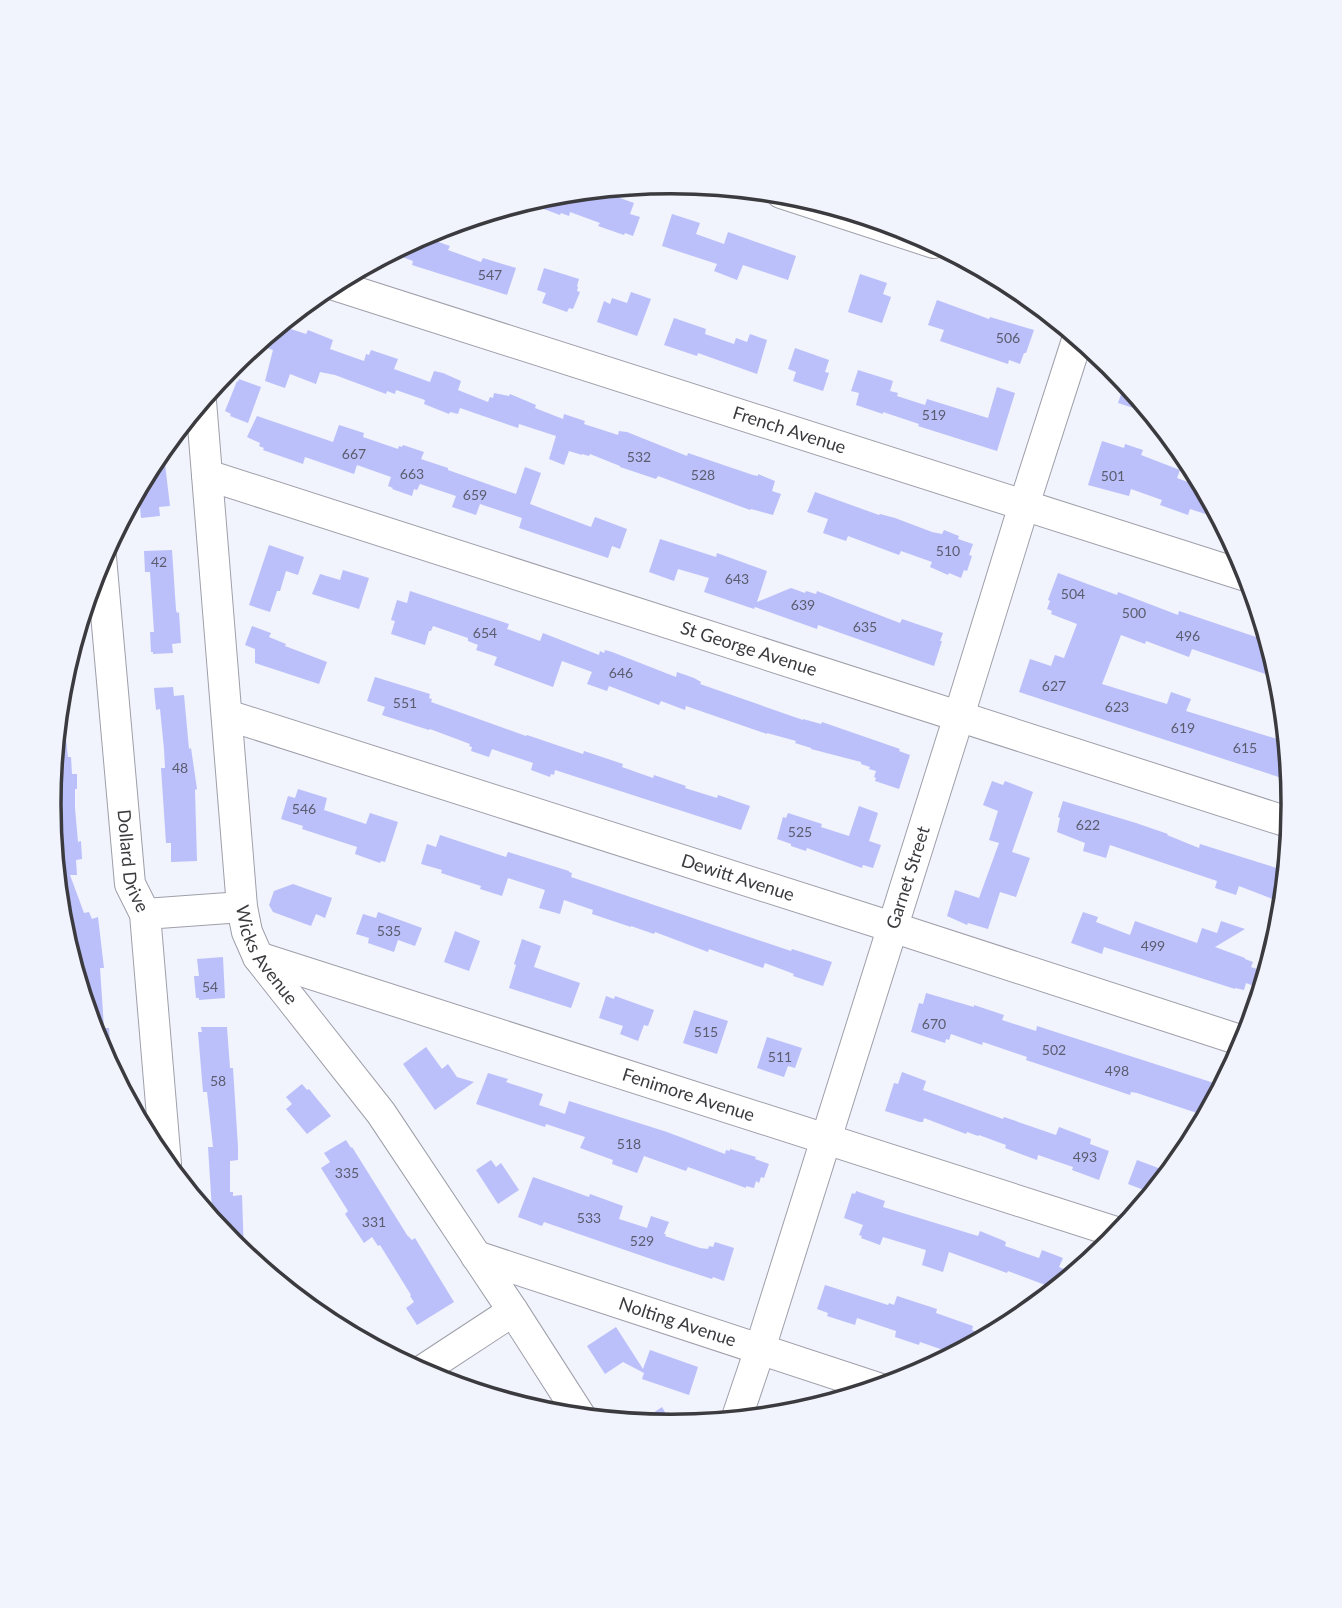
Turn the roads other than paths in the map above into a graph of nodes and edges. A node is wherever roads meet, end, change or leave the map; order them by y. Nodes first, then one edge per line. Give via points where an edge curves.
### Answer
1 (346, 289) edge
2 (1075, 348) edge
3 (202, 415) edge
4 (207, 475) junction
5 (1024, 505) junction
6 (1235, 572) edge
7 (103, 583) edge
8 (227, 715) junction
9 (959, 716) junction
10 (1280, 820) edge
11 (243, 907) junction
12 (145, 914) junction
13 (892, 927) junction
14 (258, 957) junction
15 (1234, 1038) edge
16 (826, 1138) junction
17 (164, 1143) edge
18 (1107, 1229) edge
19 (477, 1256) junction
20 (513, 1311) junction
21 (760, 1349) junction
22 (432, 1364) edge
23 (862, 1383) edge
24 (574, 1406) edge
25 (739, 1410) edge

1 - 5 street, French Avenue
2 - 5 street, Garnet Street
3 - 4 street, Wicks Avenue
4 - 8 street, Wicks Avenue
4 - 9 street, St George Avenue
5 - 6 street, French Avenue
5 - 9 street, Garnet Street
7 - 12 street, Dollard Drive via 130,884
8 - 11 street, Wicks Avenue
8 - 13 street, Dewitt Avenue
9 - 10 street, St George Avenue
9 - 13 street, Garnet Street
11 - 12 street
11 - 14 street, Wicks Avenue
12 - 17 street, Dollard Drive
13 - 15 street, Dewitt Avenue
13 - 16 street, Garnet Street
14 - 16 street, Fenimore Avenue
14 - 19 street, Wicks Avenue via 382,1113
16 - 18 street, Fenimore Avenue
16 - 21 street, Garnet Street
19 - 20 street, Wicks Avenue
19 - 21 street, Nolting Avenue
20 - 22 street
20 - 24 street, Wicks Avenue
21 - 23 street, Nolting Avenue
21 - 25 street, Garnet Street

